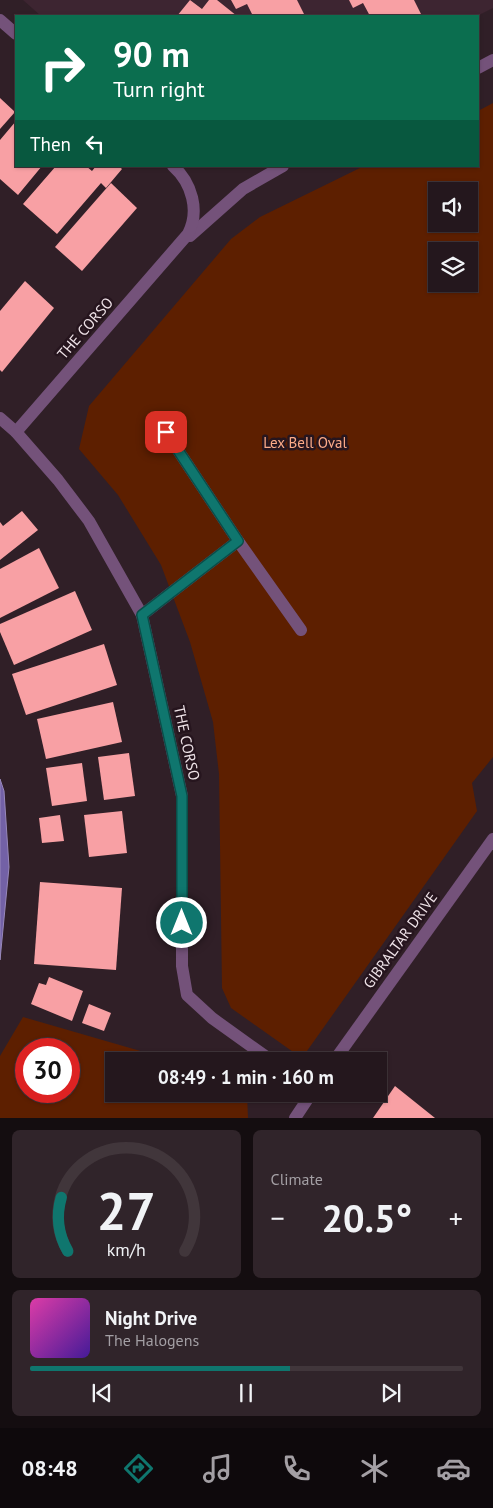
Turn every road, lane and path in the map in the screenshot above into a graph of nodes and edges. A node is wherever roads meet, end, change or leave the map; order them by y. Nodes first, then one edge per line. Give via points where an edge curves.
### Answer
1 (0, 20) edge
2 (15, 33) edge
3 (493, 60) edge
4 (479, 67) edge
5 (174, 167) edge
6 (281, 167) edge
7 (179, 246) junction
8 (0, 418) edge
9 (16, 432) junction
10 (166, 432) dead end
11 (238, 541) junction
12 (142, 615) junction
13 (301, 630) dead end
14 (493, 839) edge
15 (259, 1052) edge
16 (340, 1052) edge
17 (306, 1102) edge
18 (295, 1118) edge

1 - 2 street
3 - 4 street
5 - 7 street via 186,181 194,206 191,229
6 - 7 street via 243,189
7 - 9 street, THE CORSO
8 - 9 street, THE CORSO
9 - 12 street, THE CORSO via 88,521
10 - 11 street
11 - 12 street
11 - 13 street
12 - 15 street, THE CORSO via 182,796 182,966 187,995 212,1018
14 - 16 street, GIBRALTAR DRIVE
17 - 18 street

